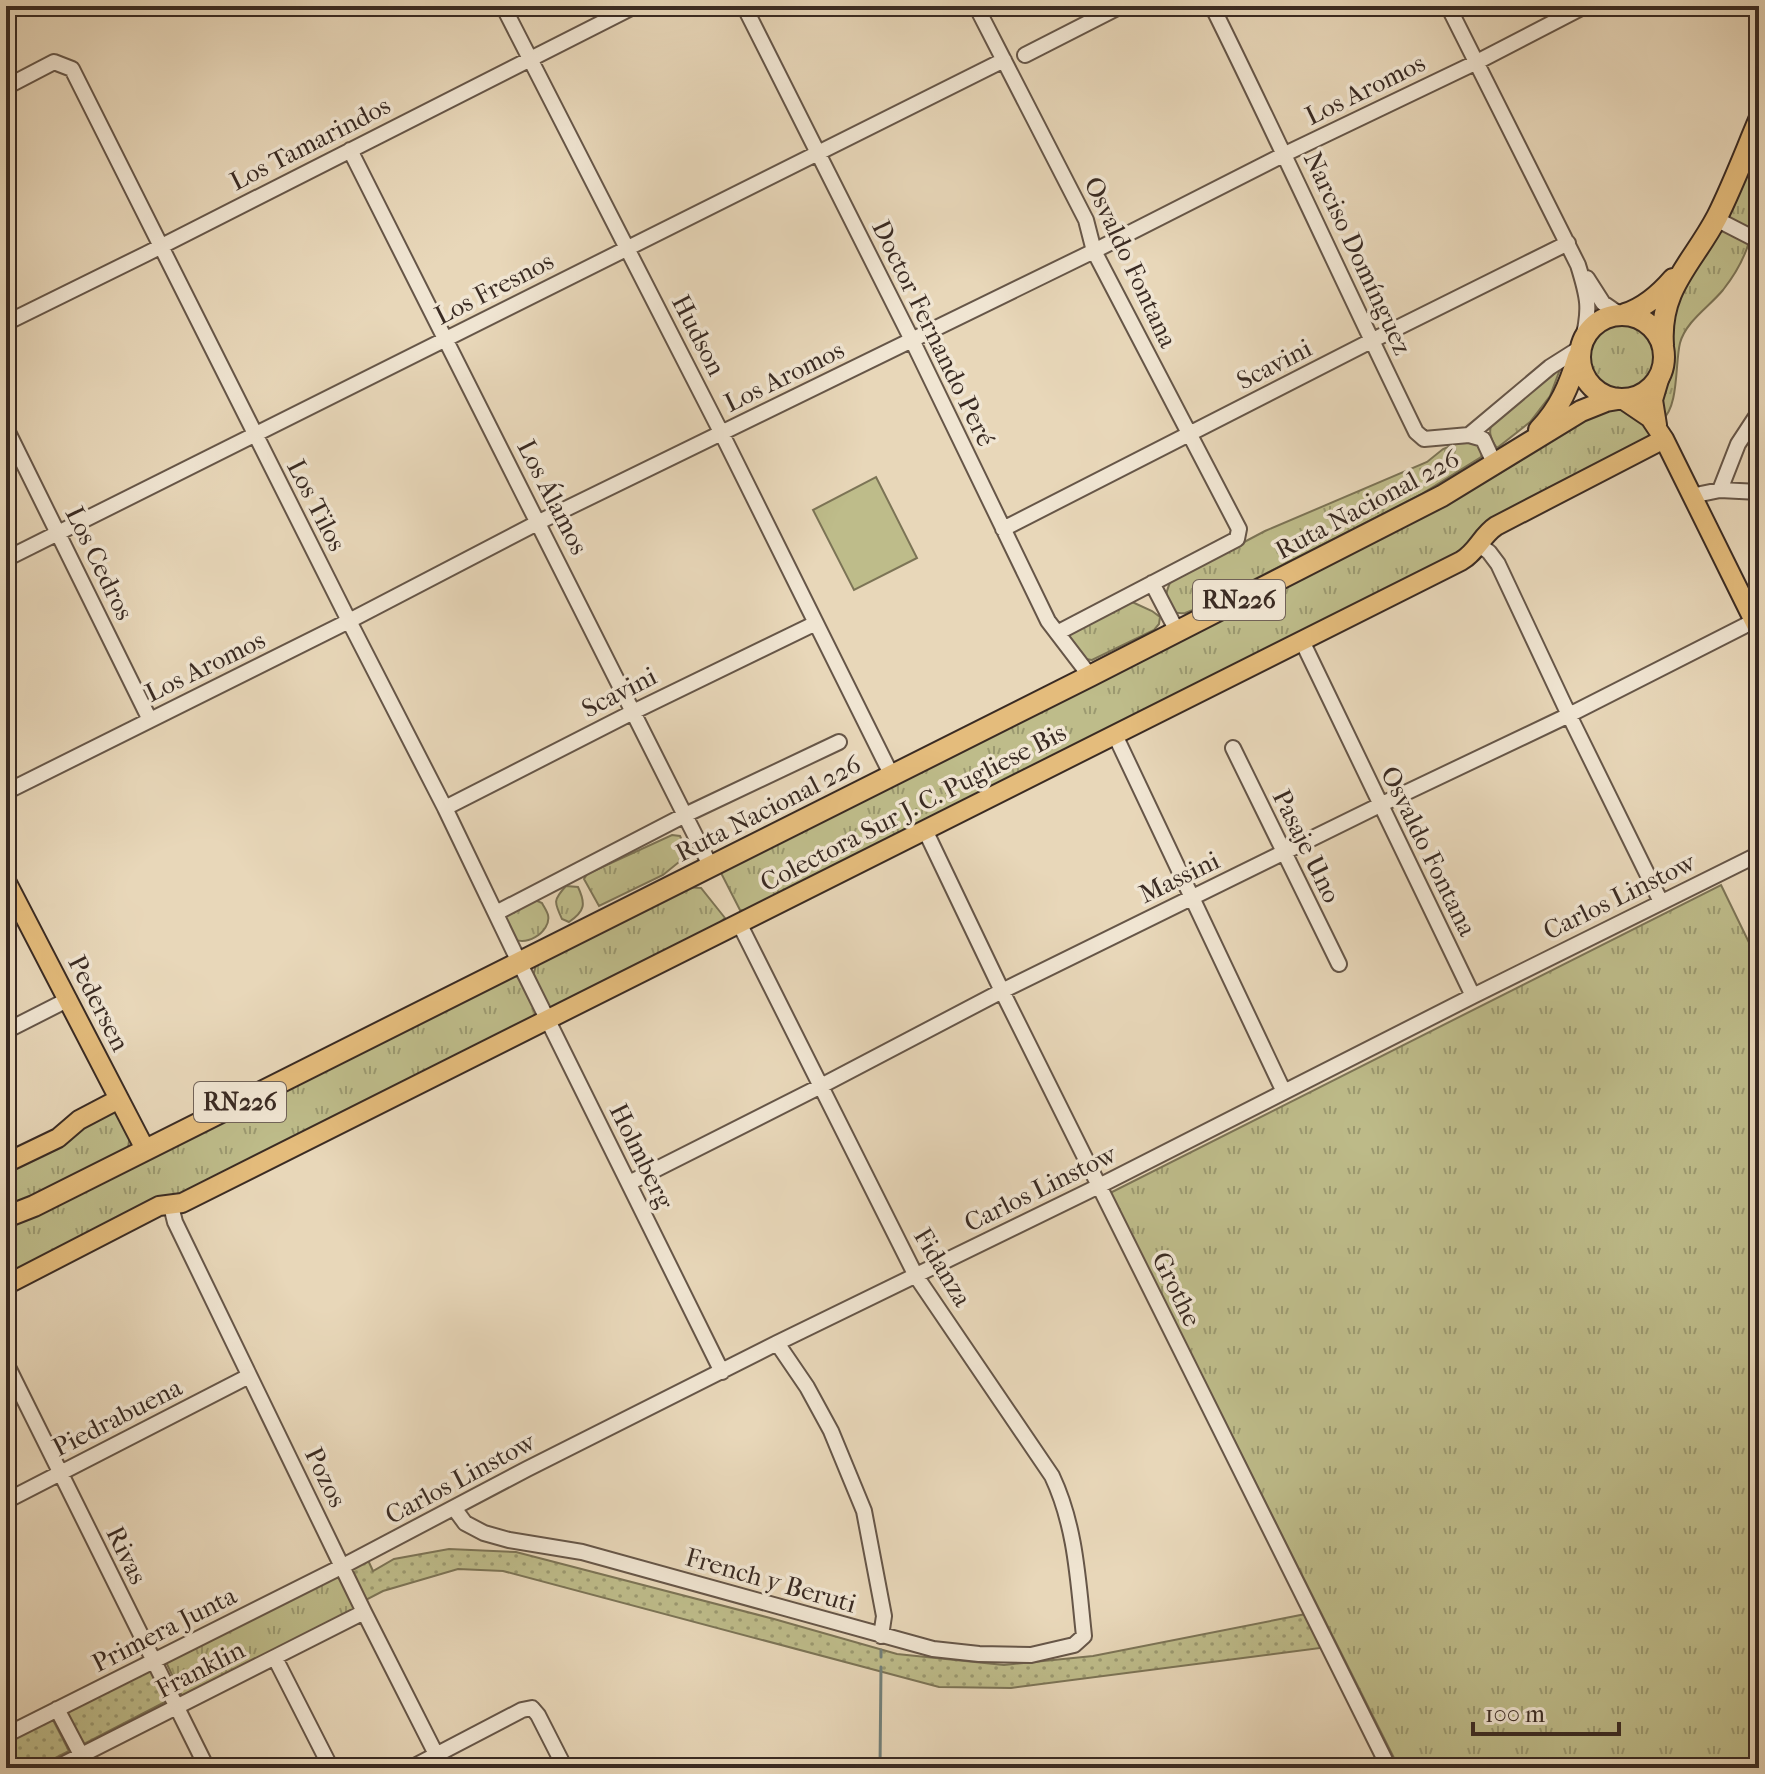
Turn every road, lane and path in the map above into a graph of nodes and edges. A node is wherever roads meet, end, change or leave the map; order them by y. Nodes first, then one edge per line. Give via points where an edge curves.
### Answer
1 (503, 6) edge
2 (635, 6) edge
3 (744, 6) edge
4 (976, 6) edge
5 (1121, 6) edge
6 (1212, 6) edge
7 (1448, 6) edge
8 (1585, 6) edge
9 (1025, 55) dead end
10 (530, 58) junction
11 (1004, 60) junction
12 (1477, 62) junction
13 (6, 87) edge
14 (1759, 120) edge
15 (350, 150) junction
16 (817, 153) junction
17 (1285, 154) junction
18 (1716, 219) junction
19 (1756, 236) edge
20 (1568, 243) junction
21 (160, 246) junction
22 (627, 248) junction
23 (1094, 251) junction
24 (1687, 264) junction
25 (1578, 265) junction
26 (1622, 314) junction
27 (6, 323) edge
28 (446, 339) junction
29 (912, 340) junction
30 (1371, 341) junction
31 (1580, 348) junction
32 (1663, 349) junction
33 (1661, 373) junction
34 (1620, 399) junction
35 (1759, 412) edge
36 (6, 428) edge
37 (722, 434) junction
38 (255, 435) junction
39 (1188, 435) junction
40 (1469, 435) junction
41 (1661, 436) junction
42 (1522, 447) junction
43 (1495, 465) junction
44 (1720, 490) junction
45 (1759, 492) edge
46 (1691, 496) junction
47 (539, 522) junction
48 (1003, 529) junction
49 (59, 533) junction
50 (1479, 545) junction
51 (6, 559) edge
52 (1152, 583) junction
53 (349, 621) junction
54 (816, 623) junction
55 (1756, 626) edge
56 (1177, 631) junction
57 (1057, 633) junction
58 (1302, 641) junction
59 (1090, 676) junction
60 (633, 712) junction
61 (1569, 715) junction
62 (150, 720) junction
63 (1115, 735) junction
64 (839, 742) dead end
65 (1233, 748) dead end
66 (891, 774) junction
67 (6, 792) edge
68 (1380, 805) junction
69 (445, 808) junction
70 (685, 815) junction
71 (925, 830) junction
72 (1283, 852) junction
73 (1759, 854) edge
74 (711, 867) junction
75 (6, 881) edge
76 (1191, 898) junction
77 (1661, 902) junction
78 (496, 913) junction
79 (739, 923) junction
80 (519, 962) junction
81 (1339, 964) dead end
82 (1002, 991) junction
83 (1473, 996) junction
84 (69, 999) junction
85 (548, 1021) junction
86 (6, 1031) edge
87 (821, 1086) junction
88 (1284, 1092) junction
89 (119, 1099) junction
90 (145, 1149) junction
91 (6, 1163) edge
92 (629, 1183) junction
93 (1099, 1186) junction
94 (174, 1205) junction
95 (6, 1220) edge
96 (916, 1276) junction
97 (6, 1285) edge
98 (777, 1343) junction
99 (6, 1363) edge
100 (722, 1372) junction
101 (249, 1376) junction
102 (60, 1473) junction
103 (6, 1501) edge
104 (454, 1508) junction
105 (343, 1566) junction
106 (364, 1612) junction
107 (881, 1636) junction
108 (1084, 1636) joint
109 (275, 1658) junction
110 (153, 1661) junction
111 (177, 1707) junction
112 (57, 1709) junction
113 (6, 1735) edge
114 (85, 1762) edge
115 (440, 1762) edge
116 (56, 1768) edge
117 (207, 1768) edge
118 (331, 1768) edge
119 (411, 1768) edge
120 (565, 1768) edge
121 (1389, 1768) edge

1 - 10 street, Hudson
2 - 10 street, Los Tamarindos
3 - 16 street, Doctor Fernando Peré
4 - 11 street, Osvaldo Fontana
5 - 9 street
6 - 17 street, Narciso Domínguez
7 - 12 street
8 - 12 street, Los Aromos
10 - 15 street, Los Tamarindos
10 - 22 street, Hudson
11 - 16 street, Los Fresnos
11 - 23 street, Osvaldo Fontana via 1086,220
12 - 17 street, Los Aromos
12 - 20 street
13 - 21 street, Los Tilos via 54,62 72,69
14 - 18 highway, Ruta Nacional 226 / RN226
15 - 21 street, Los Tamarindos
15 - 28 street, Los Álamos
16 - 22 street, Los Fresnos
16 - 29 street, Doctor Fernando Peré
17 - 23 street, Los Aromos
17 - 30 street, Narciso Domínguez
18 - 19 street
18 - 24 highway, Ruta Nacional 226 / RN226
20 - 25 street
20 - 30 street, Scavini
21 - 27 street, Los Tamarindos
21 - 38 street, Los Tilos
22 - 28 street, Los Fresnos
22 - 37 street, Hudson
23 - 29 street, Los Aromos
23 - 39 street, Osvaldo Fontana
24 - 26 highway, Ruta Nacional 226 / RN226 via 1657,295
24 - 32 highway, Ruta Nacional 226 / RN226 via 1663,317
25 - 26 street via 1603,303
25 - 31 street via 1588,304
26 - 31 highway, Ruta Nacional 226 / RN226 via 1596,322
26 - 32 highway via 1636,316 1654,329
28 - 38 street, Los Fresnos
28 - 47 street, Los Álamos
29 - 37 street, Los Aromos
29 - 48 street, Doctor Fernando Peré
30 - 39 street, Scavini
30 - 40 street, Narciso Domínguez via 1416,432 1424,439
31 - 34 highway via 1580,365 1589,385
31 - 40 street
31 - 42 highway, Ruta Nacional 226 / RN226 via 1554,413
32 - 33 highway, Ruta Nacional 226 / RN226
33 - 34 highway, Ruta Nacional 226 / RN226 via 1646,391
33 - 41 main road via 1653,406
34 - 41 main road via 1645,414
34 - 42 highway, Ruta Nacional 226 / RN226 via 1581,411
35 - 44 street via 1738,444
36 - 49 street, Los Cedros
37 - 47 street, Los Aromos
37 - 54 street, Hudson
38 - 49 street, Los Fresnos
38 - 53 street, Los Tilos
39 - 48 street, Scavini
39 - 52 street, Osvaldo Fontana via 1239,529 1237,539
40 - 43 street via 1483,439
41 - 46 main road
41 - 50 main road, Colectora Sur J. C. Pugliese Bis via 1496,526
42 - 43 highway, Ruta Nacional 226 / RN226
43 - 56 highway, Ruta Nacional 226 / RN226
44 - 45 street
44 - 46 street
46 - 55 main road
47 - 53 street, Los Aromos
47 - 60 street, Los Álamos
48 - 57 street, Doctor Fernando Peré
49 - 51 street, Los Fresnos
49 - 62 street, Los Cedros
50 - 58 main road, Colectora Sur J. C. Pugliese Bis via 1468,557
50 - 61 street via 1498,564
52 - 56 street
52 - 57 street
53 - 62 street, Los Aromos
53 - 69 street, Los Tilos
54 - 60 street, Scavini
54 - 66 street, Hudson
55 - 61 street, Massini
56 - 59 highway, Ruta Nacional 226 / RN226
57 - 59 street, Doctor Fernando Peré
58 - 63 main road, Colectora Sur J. C. Pugliese Bis
58 - 68 street, Osvaldo Fontana
59 - 66 highway, Ruta Nacional 226 / RN226
60 - 69 street, Scavini
60 - 70 street, Los Álamos
61 - 68 street, Massini
61 - 77 street
62 - 67 street, Los Aromos
63 - 71 main road, Colectora Sur J. C. Pugliese Bis
63 - 76 street
64 - 70 street
65 - 72 street, Pasaje Uno
66 - 74 highway, Ruta Nacional 226 / RN226
68 - 72 street, Massini
68 - 83 street, Osvaldo Fontana
69 - 78 street, Los Tilos
70 - 74 street, Los Álamos
70 - 78 street
71 - 79 main road, Colectora Sur J. C. Pugliese Bis
71 - 82 street, Grothe
72 - 76 street, Massini
72 - 81 street, Pasaje Uno
73 - 77 street, Carlos Linstow
74 - 80 highway, Ruta Nacional 226 / RN226
75 - 84 main road, Pedersen
76 - 82 street, Massini
76 - 88 street
77 - 83 street, Carlos Linstow
78 - 80 street, Los Tilos
79 - 85 main road, Colectora Sur J. C. Pugliese Bis
79 - 87 street, Fidanza
80 - 85 street, Holmberg
80 - 90 highway, Ruta Nacional 226 / RN226
82 - 87 street, Massini
82 - 93 street, Grothe
83 - 88 street, Carlos Linstow
84 - 86 street
84 - 89 main road, Pedersen
85 - 92 street, Holmberg
85 - 94 main road, Colectora Sur J. C. Pugliese Bis
87 - 92 street, Massini
87 - 96 street, Fidanza
88 - 93 street, Carlos Linstow
89 - 90 main road, Pedersen
89 - 91 main road
90 - 95 highway, Ruta Nacional 226 / RN226
92 - 100 street, Holmberg
93 - 96 street, Carlos Linstow
93 - 121 street, Grothe
94 - 97 main road, Colectora Sur J. C. Pugliese Bis via 159,1206
94 - 101 street, Pozos via 175,1222
96 - 98 street, Carlos Linstow
96 - 108 street, Fidanza via 1052,1476 1075,1549
98 - 100 street, Carlos Linstow
98 - 107 street via 831,1431 864,1511 884,1616
99 - 102 street, Rivas
100 - 104 street, Carlos Linstow
101 - 102 street, Piedrabuena
101 - 105 street, Pozos
102 - 103 street, Piedrabuena
102 - 110 street, Rivas
104 - 105 street, Carlos Linstow
104 - 107 street, French y Beruti via 465,1523 484,1533 582,1552
105 - 106 street, Pozos
105 - 110 street, Primera Junta
106 - 109 street, Franklin
106 - 115 street, Pozos
107 - 108 street, French y Beruti via 933,1649 1031,1655 1074,1645
109 - 111 street, Franklin
109 - 118 street
110 - 111 street, Rivas
110 - 112 street, Primera Junta
111 - 114 street, Franklin
111 - 117 street, Rivas
112 - 113 street, Primera Junta
112 - 114 street
114 - 116 street, Franklin
115 - 119 street
115 - 120 street via 532,1708

